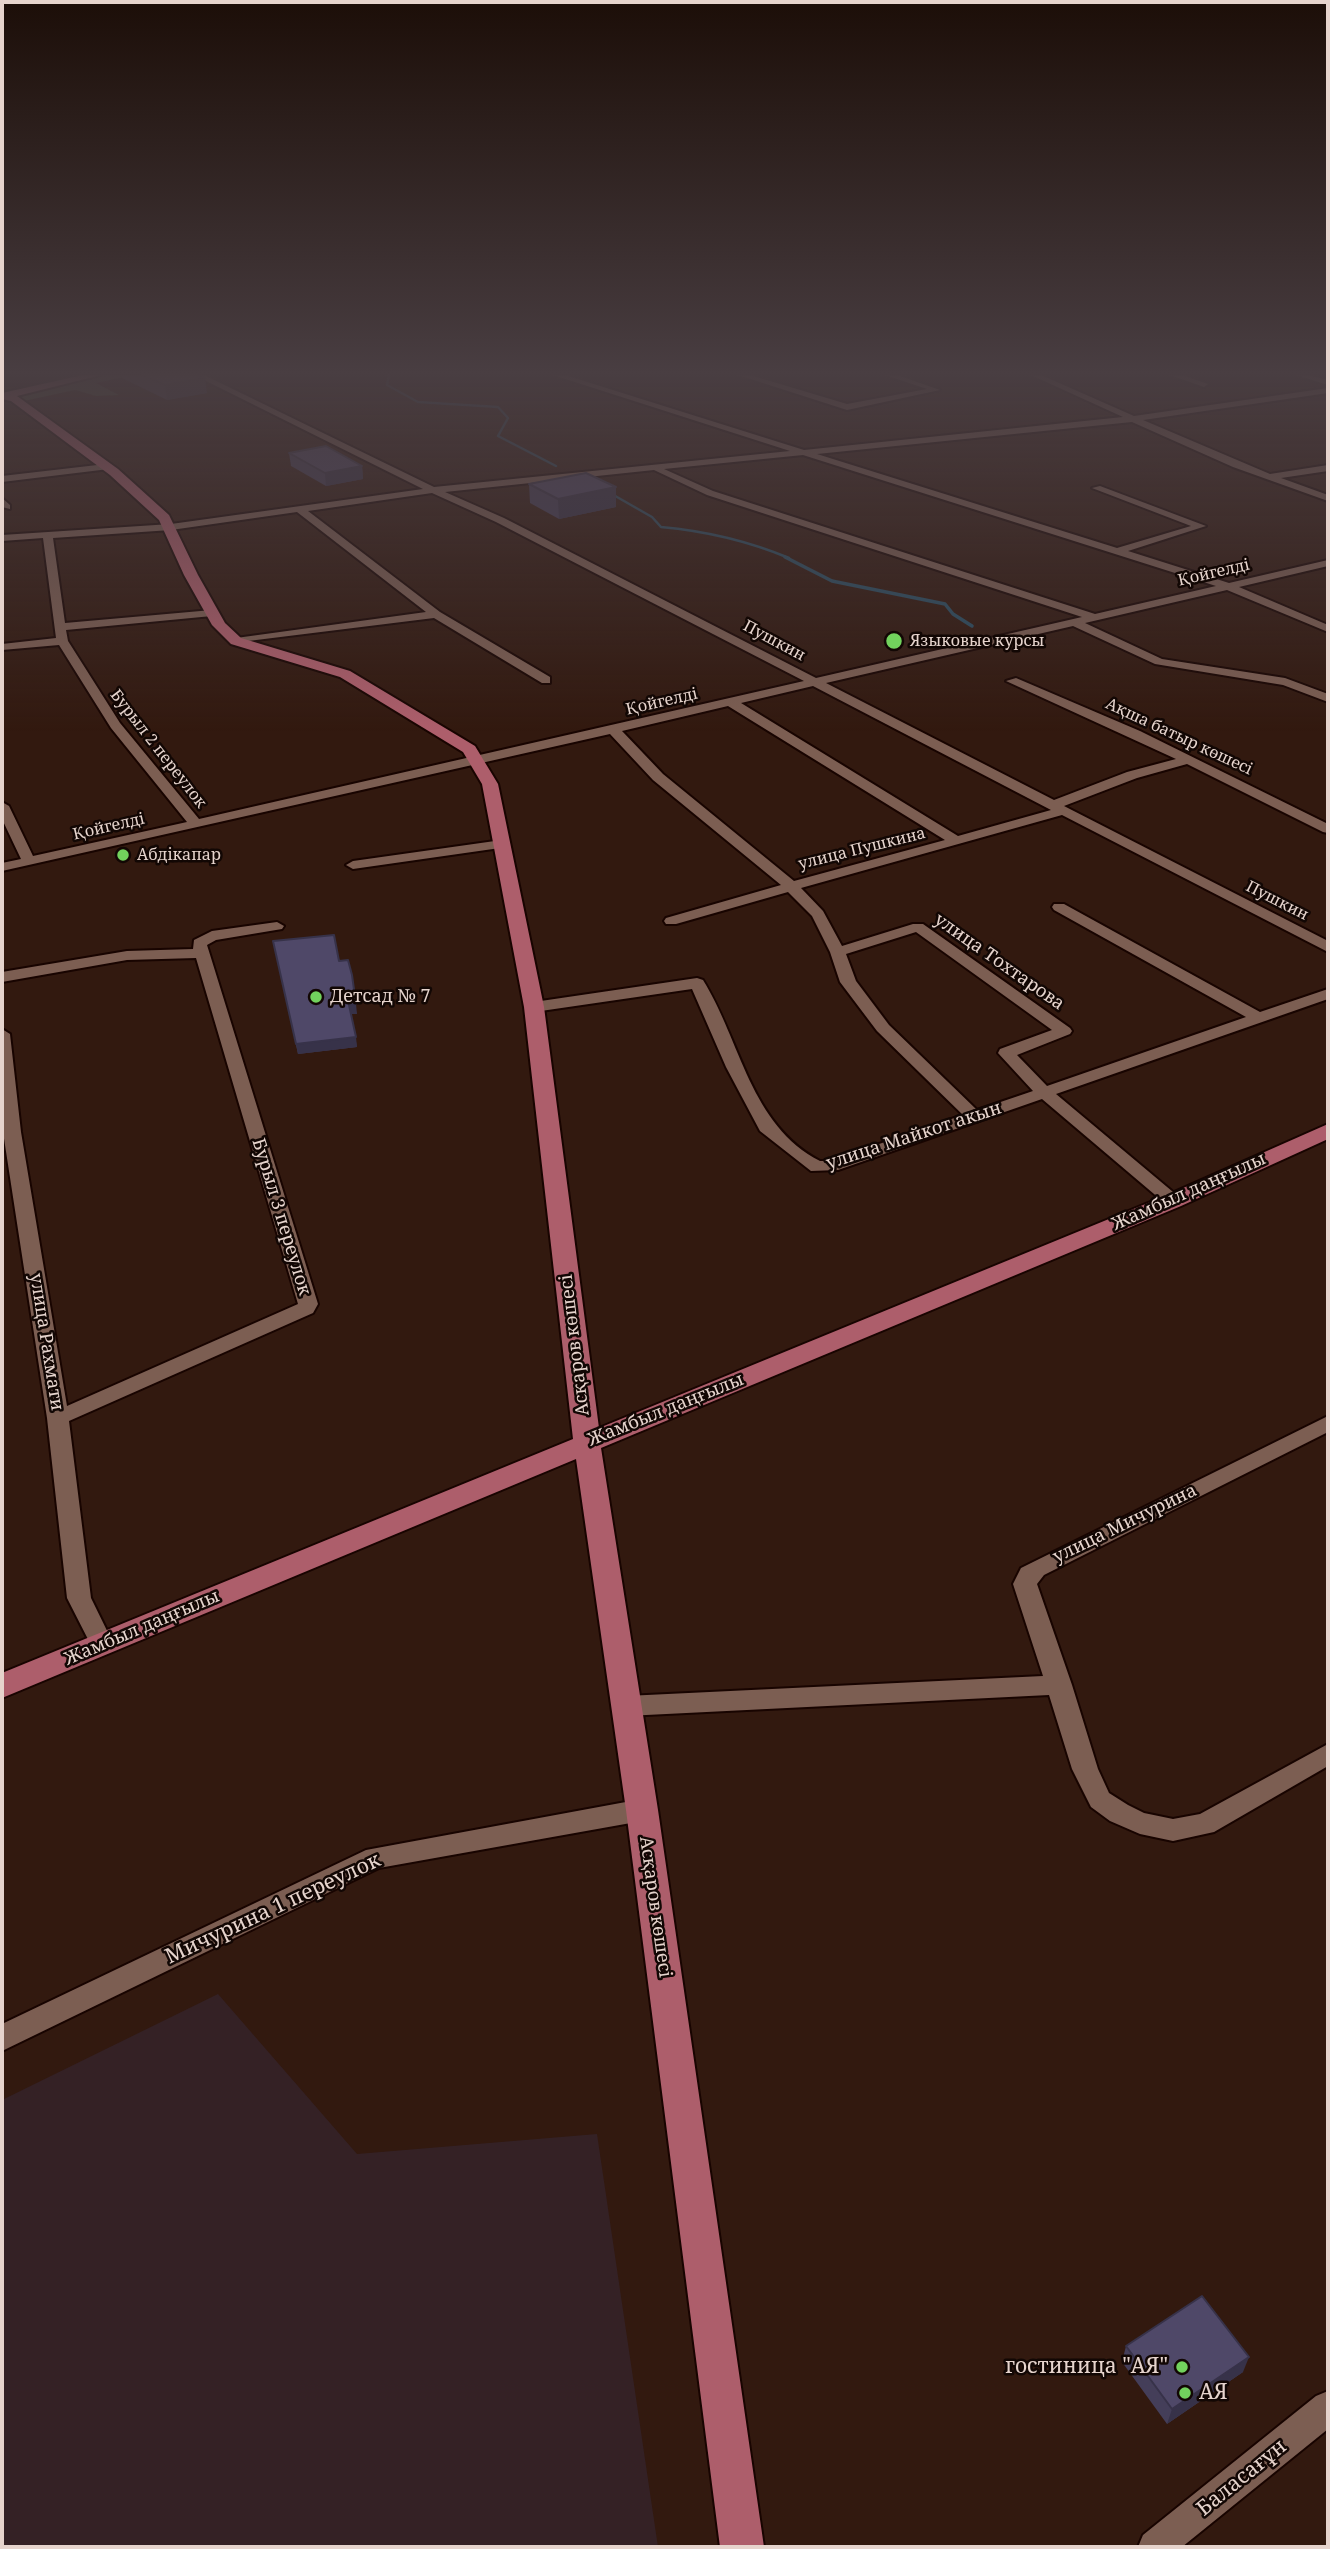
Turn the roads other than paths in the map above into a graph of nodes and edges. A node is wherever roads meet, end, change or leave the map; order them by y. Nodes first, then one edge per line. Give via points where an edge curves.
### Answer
1 (137, 494) edge
2 (403, 494) edge
3 (442, 494) edge
4 (713, 494) edge
5 (933, 494) edge
6 (1113, 494) edge
7 (298, 508) junction
8 (171, 527) junction
9 (48, 535) junction
10 (2, 537) edge
11 (1118, 551) junction
12 (1328, 563) edge
13 (1228, 586) junction
14 (212, 613) junction
15 (436, 614) junction
16 (1094, 617) junction
17 (1073, 622) junction
18 (61, 627) junction
19 (1328, 629) edge
20 (62, 641) junction
21 (236, 641) junction
22 (2, 648) edge
23 (546, 680) dead end
24 (1012, 681) dead end
25 (815, 682) junction
26 (1328, 698) edge
27 (730, 702) junction
28 (613, 729) junction
29 (1187, 760) junction
30 (477, 761) junction
31 (2, 806) edge
32 (1058, 807) junction
33 (196, 824) junction
34 (1328, 829) edge
35 (958, 842) junction
36 (502, 844) junction
37 (29, 861) junction
38 (353, 865) dead end
39 (2, 867) edge
40 (790, 885) junction
41 (1059, 907) dead end
42 (671, 922) dead end
43 (277, 926) dead end
44 (1328, 947) edge
45 (838, 952) junction
46 (202, 954) junction
47 (2, 977) edge
48 (1328, 994) edge
49 (534, 1007) junction
50 (1259, 1018) junction
51 (2, 1034) edge
52 (1046, 1094) junction
53 (975, 1116) junction
54 (7, 1133) edge
55 (1325, 1135) edge
56 (1173, 1201) junction
57 (58, 1419) junction
58 (1328, 1423) edge
59 (587, 1443) junction
60 (102, 1645) junction
61 (1060, 1685) junction
62 (2, 1686) edge
63 (626, 1706) junction
64 (1328, 1754) edge
65 (642, 1810) junction
66 (2, 2038) edge
67 (1328, 2408) edge
68 (742, 2547) edge
69 (1155, 2547) edge

1 - 8 main road
2 - 7 street
3 - 25 street, Пушкин
4 - 16 street
5 - 11 street
6 - 11 street via 1201,526
7 - 8 street
7 - 15 street
8 - 9 street
8 - 14 main road
9 - 10 street
9 - 18 street, Бурыл 2 переулок
11 - 13 street
12 - 13 street, Қойгелді
13 - 16 street, Қойгелді
13 - 19 street
14 - 18 street
14 - 21 main road
15 - 21 street
15 - 23 street
16 - 17 street, Қойгелді
17 - 25 street, Қойгелді
17 - 26 street via 1159,662 1285,682
18 - 20 street, Бурыл 2 переулок
20 - 22 street
20 - 33 street, Бурыл 2 переулок via 115,725
21 - 30 main road, Асқаров көшесі via 345,674 469,749
24 - 29 street, Ақша батыр көшесі
25 - 27 street, Қойгелді
25 - 32 street, Пушкин
27 - 28 street, Қойгелді
27 - 35 street
28 - 30 street, Қойгелді
28 - 40 street via 658,777
29 - 32 street, улица Пушкина via 1132,775
29 - 34 street, Ақша батыр көшесі
30 - 33 street, Қойгелді
30 - 36 main road, Асқаров көшесі via 490,783
31 - 37 street
32 - 35 street, улица Пушкина
32 - 44 street, Пушкин
33 - 37 street, Қойгелді
35 - 40 street, улица Пушкина
36 - 38 street
36 - 49 main road, Асқаров көшесі
37 - 39 street, Қойгелді
40 - 42 street, улица Пушкина
40 - 45 street via 818,914
41 - 50 street
43 - 46 street via 202,940 198,943
45 - 52 street, улица Тохтарова via 918,927 1064,1031 1006,1053
45 - 53 street via 848,982 883,1028
46 - 47 street via 178,951 124,956
46 - 57 street, Бурыл 3 переулок via 308,1304 302,1311
48 - 50 street, улица Майкот акын
49 - 53 street, улица Майкот акын via 697,983 766,1127 817,1167 832,1166
49 - 59 main road, Асқаров көшесі
50 - 52 street, улица Майкот акын
51 - 54 street, улица Рахмати
52 - 53 street, улица Майкот акын
52 - 56 street, улица Тохтарова
54 - 57 street, улица Рахмати
55 - 56 main road, Жамбыл даңғылы
56 - 59 main road, Жамбыл даңғылы
57 - 60 street, улица Рахмати via 79,1598
58 - 61 street, улица Мичурина via 1029,1574 1025,1589
59 - 60 main road, Жамбыл даңғылы
59 - 63 main road, Асқаров көшесі
60 - 62 main road, Жамбыл даңғылы
61 - 63 street
61 - 64 street, улица Мичурина via 1085,1769 1100,1800 1140,1823 1173,1830 1205,1824
63 - 65 main road, Асқаров көшесі
65 - 66 street, Мичурина 1 переулок via 375,1858
65 - 68 main road, Асқаров көшесі
67 - 69 street, Баласағұн

